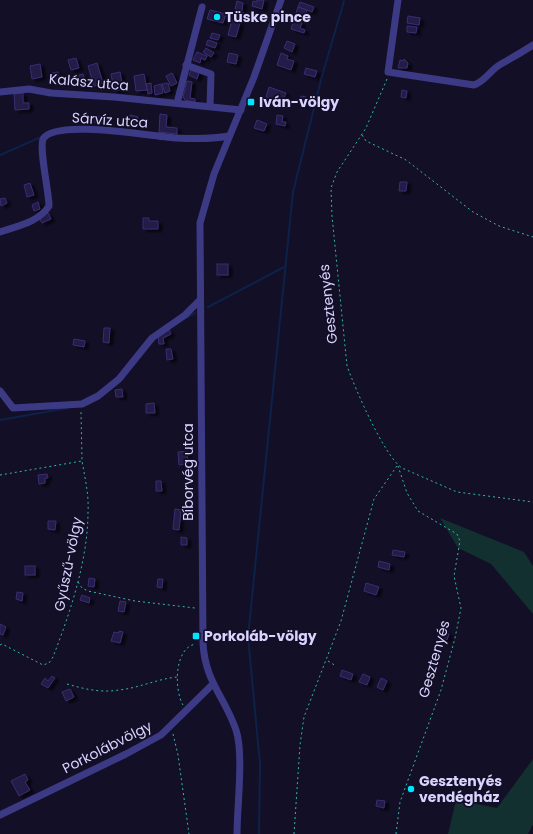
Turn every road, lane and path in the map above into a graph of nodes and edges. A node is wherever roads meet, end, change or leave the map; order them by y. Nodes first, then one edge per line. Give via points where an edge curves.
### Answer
1 (281, 0) edge
2 (398, 0) edge
3 (202, 7) dead end
4 (533, 45) edge
5 (186, 65) junction
6 (388, 72) junction
7 (0, 92) edge
8 (177, 103) junction
9 (210, 106) junction
10 (241, 110) junction
11 (361, 135) junction
12 (229, 136) junction
13 (0, 232) edge
14 (533, 237) edge
15 (199, 302) junction
16 (0, 391) edge
17 (82, 404) junction
18 (82, 461) junction
19 (398, 465) junction
20 (0, 475) edge
21 (533, 502) edge
22 (78, 582) junction
23 (202, 608) junction
24 (203, 643) junction
25 (0, 645) edge
26 (327, 661) junction
27 (336, 666) dead end
28 (177, 677) junction
29 (67, 684) dead end
30 (213, 684) junction
31 (186, 711) junction
32 (170, 727) junction
33 (0, 815) edge
34 (189, 834) edge
35 (237, 834) edge
36 (294, 834) edge
37 (396, 834) edge

1 - 10 street, Bíborvég utca
2 - 6 street
3 - 5 street
4 - 6 street via 474,85
5 - 8 street
5 - 9 street via 211,74
6 - 11 path, Gesztenyés via 377,106
7 - 8 street, Kalász utca via 29,89
8 - 9 street, Kalász utca
9 - 10 street, Kalász utca
10 - 12 street, Bíborvég utca
11 - 14 path via 366,141 406,160 473,212 499,226
11 - 19 path, Gesztenyés via 337,172 331,188 347,366 355,389
12 - 13 street, Sárvíz utca via 184,139 88,129 52,132 46,136 42,147 49,206 45,212 29,221
12 - 15 street, Bíborvég utca via 214,174 200,223
15 - 17 street via 152,338 119,379 98,396
15 - 23 street, Bíborvég utca
16 - 17 street via 13,408
17 - 18 path, Gyűszű-völgy
18 - 20 path
18 - 22 path, Gyűszű-völgy via 88,513
19 - 21 path, Gesztenyés via 410,473 457,492
19 - 26 path via 374,499 343,614
19 - 37 path, Gesztenyés via 406,493 418,511 457,534 460,541 454,576 461,608 451,658 400,802
22 - 23 path via 88,591 135,601 190,609
22 - 25 path, Gyűszű-völgy via 65,627 49,663 43,665
23 - 24 street, Bíborvég utca
24 - 28 path via 186,648 182,654
24 - 30 street, Bíborvég utca via 207,673
26 - 27 path
26 - 36 path via 304,717
28 - 29 path via 120,690 86,690
28 - 31 path via 176,688
30 - 31 street, Porkolábvölgy
30 - 35 street, Bíborvég utca via 237,732 240,754
31 - 32 street, Porkolábvölgy
32 - 33 street, Porkolábvölgy via 161,735 126,754
32 - 34 path via 178,755

